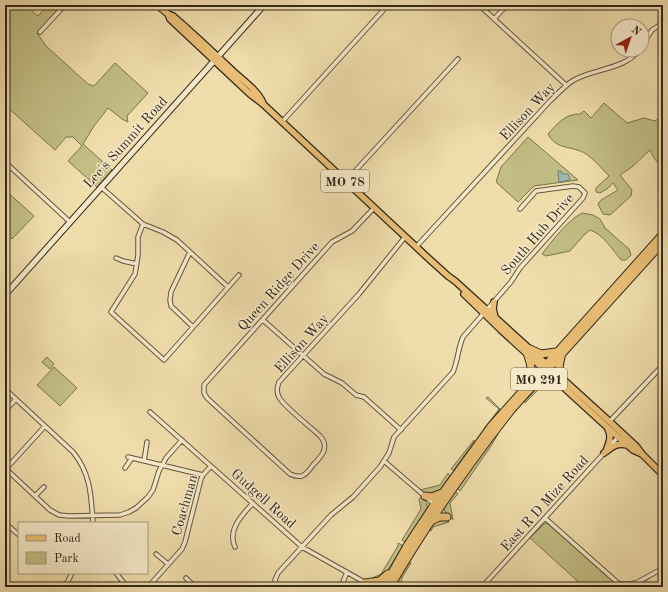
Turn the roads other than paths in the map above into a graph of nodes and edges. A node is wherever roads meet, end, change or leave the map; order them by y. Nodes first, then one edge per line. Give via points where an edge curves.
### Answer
1 (65, 5) edge
2 (157, 5) edge
3 (264, 5) edge
4 (388, 5) edge
5 (479, 5) edge
6 (507, 5) edge
7 (494, 19) junction
8 (663, 23) edge
9 (40, 32) dead end
10 (650, 33) edge
11 (632, 58) edge
12 (216, 59) junction
13 (458, 59) dead end
14 (566, 85) junction
15 (282, 122) junction
16 (5, 162) edge
17 (346, 182) junction
18 (101, 187) junction
19 (374, 208) junction
20 (520, 209) dead end
21 (70, 222) junction
22 (143, 224) junction
23 (663, 234) edge
24 (405, 237) junction
25 (663, 242) edge
26 (416, 248) junction
27 (190, 252) junction
28 (116, 258) dead end
29 (137, 264) junction
30 (239, 275) dead end
31 (228, 287) junction
32 (5, 295) edge
33 (494, 302) junction
34 (486, 312) junction
35 (495, 317) junction
36 (263, 320) junction
37 (193, 327) junction
38 (528, 351) junction
39 (559, 353) junction
40 (303, 357) junction
41 (663, 365) edge
42 (546, 368) junction
43 (561, 381) junction
44 (535, 383) junction
45 (526, 386) junction
46 (5, 389) edge
47 (16, 399) junction
48 (5, 411) edge
49 (150, 412) dead end
50 (608, 423) junction
51 (45, 426) junction
52 (401, 430) junction
53 (620, 435) junction
54 (182, 440) junction
55 (147, 442) dead end
56 (629, 446) junction
57 (605, 452) junction
58 (642, 454) junction
59 (144, 461) junction
60 (384, 461) junction
61 (162, 465) junction
62 (211, 466) junction
63 (125, 468) dead end
64 (5, 469) edge
65 (203, 474) junction
66 (663, 475) edge
67 (296, 476) joint
68 (44, 487) dead end
69 (442, 493) junction
70 (35, 496) junction
71 (425, 496) junction
72 (253, 503) junction
73 (437, 507) junction
74 (92, 516) junction
75 (447, 517) dead end
76 (545, 518) junction
77 (431, 521) junction
78 (93, 522) edge
79 (5, 523) edge
80 (18, 534) edge
81 (235, 547) dead end
82 (302, 547) junction
83 (156, 554) dead end
84 (400, 558) junction
85 (168, 564) junction
86 (663, 568) edge
87 (347, 572) junction
88 (70, 574) edge
89 (117, 574) edge
90 (186, 578) dead end
91 (367, 585) edge
92 (391, 586) edge
93 (65, 587) edge
94 (127, 587) edge
95 (148, 587) edge
96 (195, 587) edge
97 (277, 587) edge
98 (340, 587) edge
99 (373, 587) edge
100 (384, 587) edge
101 (482, 587) edge

1 - 9 street
2 - 12 main road, MO 78
3 - 12 main road, Lee's Summit Road
4 - 15 street
5 - 7 street
6 - 7 street
7 - 14 street
8 - 10 street
11 - 14 street, Ellison Way via 582,76
12 - 15 main road, MO 78
12 - 18 main road, Lee's Summit Road
13 - 17 street
14 - 26 street, Ellison Way
15 - 17 main road, MO 78
16 - 21 street
17 - 19 main road, MO 78
18 - 21 main road, Lee's Summit Road
18 - 22 street
19 - 24 main road, MO 78
19 - 36 street, Queen Ridge Drive via 352,231 332,242
20 - 33 street, South Hub Drive via 536,191 573,186 579,187 585,193
21 - 32 main road, Lee's Summit Road
22 - 27 street via 171,236
22 - 29 street via 138,237
23 - 39 highway, MO 291
24 - 26 main road, MO 78
24 - 40 street, Ellison Way via 360,294
25 - 39 highway, MO 291
26 - 34 main road, MO 78
27 - 31 street
27 - 37 street via 171,292 170,300 171,306
28 - 29 street
29 - 37 street via 135,274 111,312 164,360
30 - 31 street
31 - 37 street
33 - 34 street, South Hub Drive
33 - 35 main road
34 - 35 main road, MO 78
34 - 38 main road, MO 78
34 - 52 street, South Hub Drive via 463,337 453,372
35 - 38 main road, MO 78
36 - 40 street
36 - 67 street, Queen Ridge Drive via 204,385 204,393 290,474
38 - 39 highway via 541,354
38 - 42 main road, MO 78
38 - 45 highway via 532,370
39 - 42 highway, MO 291
39 - 43 highway
40 - 52 street via 324,374 342,383 356,396 364,397
40 - 67 street, Ellison Way via 279,382 278,396 320,436 325,442 325,449 324,454 306,474
41 - 50 street
42 - 43 main road, MO 78
42 - 44 highway, MO 291
42 - 45 highway, MO 291
43 - 44 highway
43 - 50 main road, MO 78
44 - 73 highway, MO 291
45 - 69 highway, MO 291 via 492,425
46 - 47 street
47 - 48 street
47 - 51 street
49 - 54 street, Gudgell Road
50 - 53 main road, MO 78
50 - 57 main road via 610,439
51 - 64 street
51 - 74 street via 73,452 83,467 90,486
52 - 60 street, South Hub Drive via 391,442
53 - 56 main road, MO 78
53 - 57 street, East R D Mize Road
53 - 58 main road, MO 78 via 636,446
54 - 61 street
54 - 62 street, Gudgell Road
55 - 59 street
56 - 57 main road via 614,445
56 - 58 main road, MO 78
57 - 76 street, East R D Mize Road
58 - 66 main road, MO 78
59 - 61 street
59 - 63 street via 130,458
60 - 71 street
60 - 82 street via 353,497 330,515
61 - 65 street
61 - 74 street via 153,490 136,508 120,515
62 - 65 street, Coachman
62 - 72 street, Gudgell Road
64 - 70 street
65 - 85 street, Coachman via 186,542
68 - 70 street
69 - 71 highway via 432,498
69 - 73 highway, MO 291
70 - 74 street via 50,510 60,514
71 - 73 street
72 - 81 street via 235,526 232,540
72 - 82 street, Gudgell Road
73 - 77 highway, MO 291
73 - 84 highway, MO 291
74 - 78 street
75 - 77 highway
76 - 86 street via 615,581 624,585 637,583
76 - 101 street, East R D Mize Road
77 - 92 highway, MO 291
79 - 80 street
82 - 87 street, Gudgell Road
82 - 97 street via 278,574
83 - 85 street
84 - 91 highway via 383,580
84 - 100 highway, MO 291
85 - 95 street, Coachman
87 - 91 street, Gudgell Road
87 - 98 street
88 - 93 street
89 - 94 street
90 - 96 street
91 - 99 street, Gudgell Road

